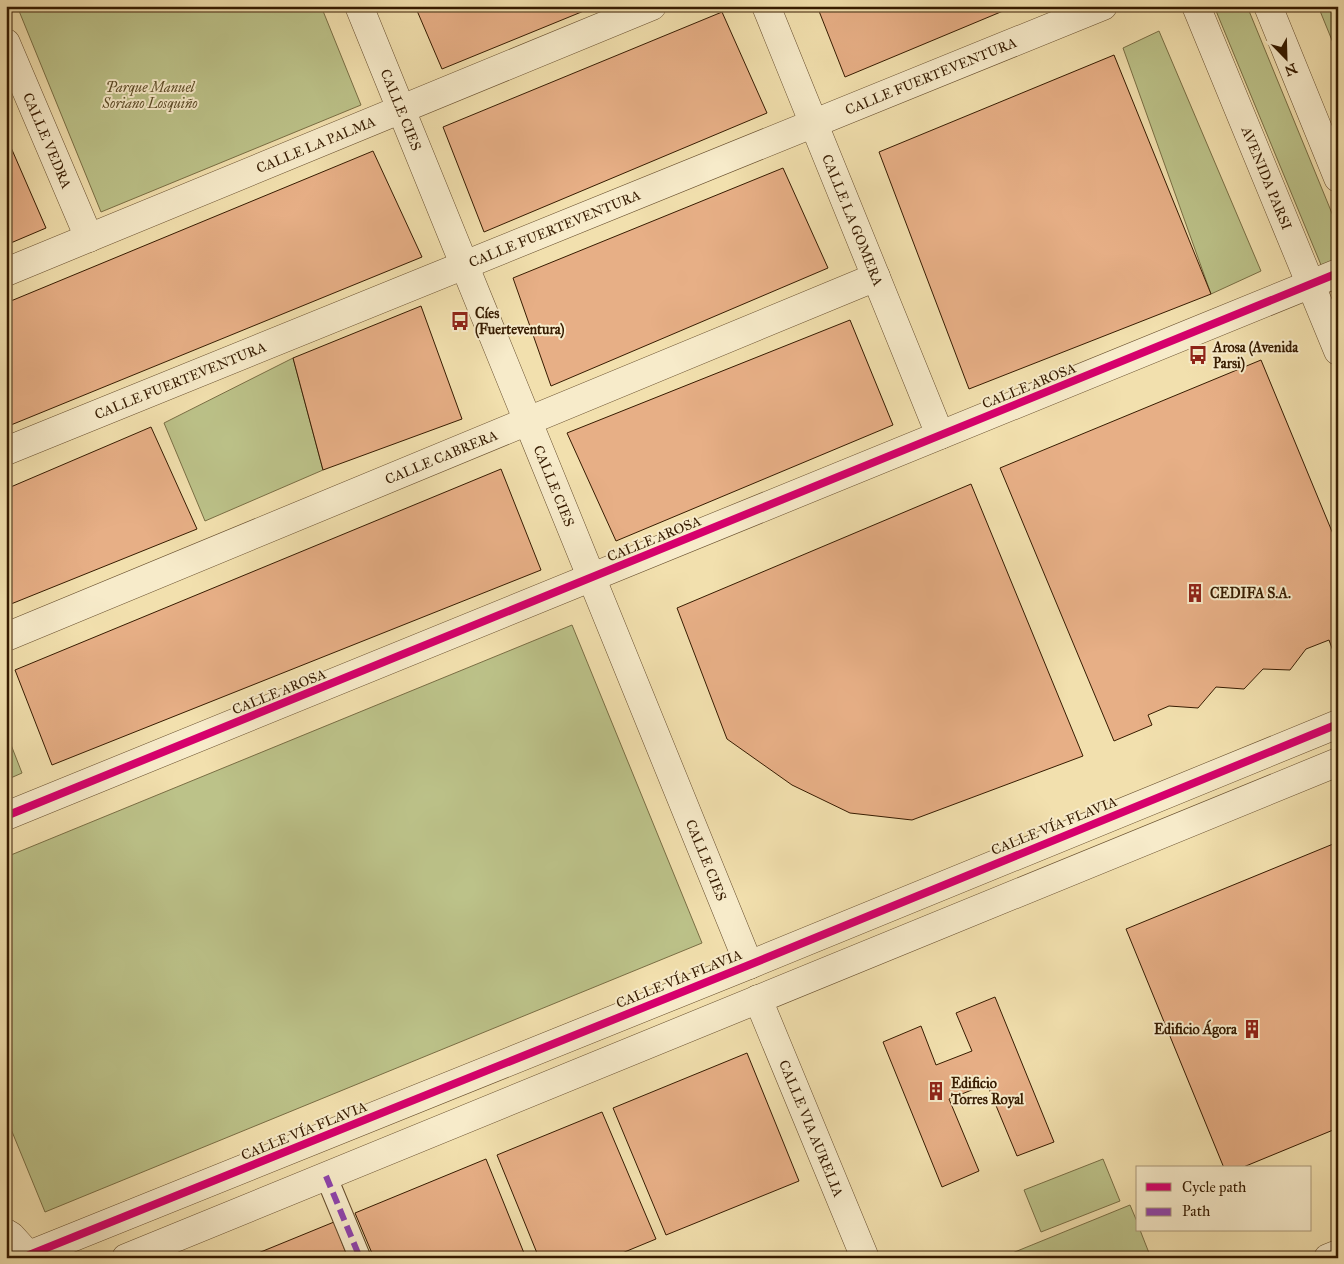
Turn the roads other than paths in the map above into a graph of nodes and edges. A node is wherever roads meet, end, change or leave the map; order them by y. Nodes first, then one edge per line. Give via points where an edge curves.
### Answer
1 (359, 6) edge
2 (652, 6) edge
3 (766, 6) edge
4 (1103, 6) edge
5 (1196, 6) edge
6 (1268, 6) edge
7 (6, 43) edge
8 (15, 90) edge
9 (401, 109) junction
10 (814, 124) junction
11 (1338, 178) edge
12 (89, 238) junction
13 (465, 266) junction
14 (6, 272) edge
15 (1338, 273) edge
16 (876, 277) junction
17 (1310, 285) junction
18 (1338, 351) edge
19 (528, 421) junction
20 (940, 436) junction
21 (6, 451) edge
22 (592, 578) junction
23 (6, 637) edge
24 (1338, 724) edge
25 (1338, 762) edge
26 (6, 816) edge
27 (749, 964) junction
28 (758, 999) junction
29 (326, 1176) junction
30 (6, 1233) edge
31 (1338, 1254) edge
32 (30, 1256) edge
33 (126, 1258) edge
34 (360, 1258) edge
35 (865, 1258) edge
36 (1328, 1258) edge

1 - 9 street, CALLE CIES
2 - 9 street, CALLE LA PALMA
3 - 10 street, CALLE LA GOMERA
4 - 10 street, CALLE FUERTEVENTURA
5 - 17 street, AVENIDA PARSI
6 - 11 street
7 - 8 street, CALLE VEDRA
8 - 12 street, CALLE VEDRA
9 - 12 street, CALLE LA PALMA
9 - 13 street, CALLE CIES
10 - 13 street, CALLE FUERTEVENTURA
10 - 16 street, CALLE LA GOMERA
12 - 14 street, CALLE LA PALMA
13 - 19 street, CALLE CIES
13 - 21 street, CALLE FUERTEVENTURA
15 - 17 street, CALLE AROSA
16 - 19 street, CALLE CABRERA
16 - 20 street, CALLE LA GOMERA
17 - 18 street, AVENIDA PARSI
17 - 20 street, CALLE AROSA
19 - 22 street, CALLE CIES
19 - 23 street, CALLE CABRERA
20 - 22 street, CALLE AROSA
22 - 26 street, CALLE AROSA
22 - 27 street, CALLE CIES
24 - 27 street, CALLE VÍA FLAVIA
25 - 28 street
27 - 32 street, CALLE VÍA FLAVIA
28 - 29 street
28 - 35 street, CALLE VIA AURELIA
29 - 33 street
29 - 34 street
30 - 32 street
31 - 36 street

